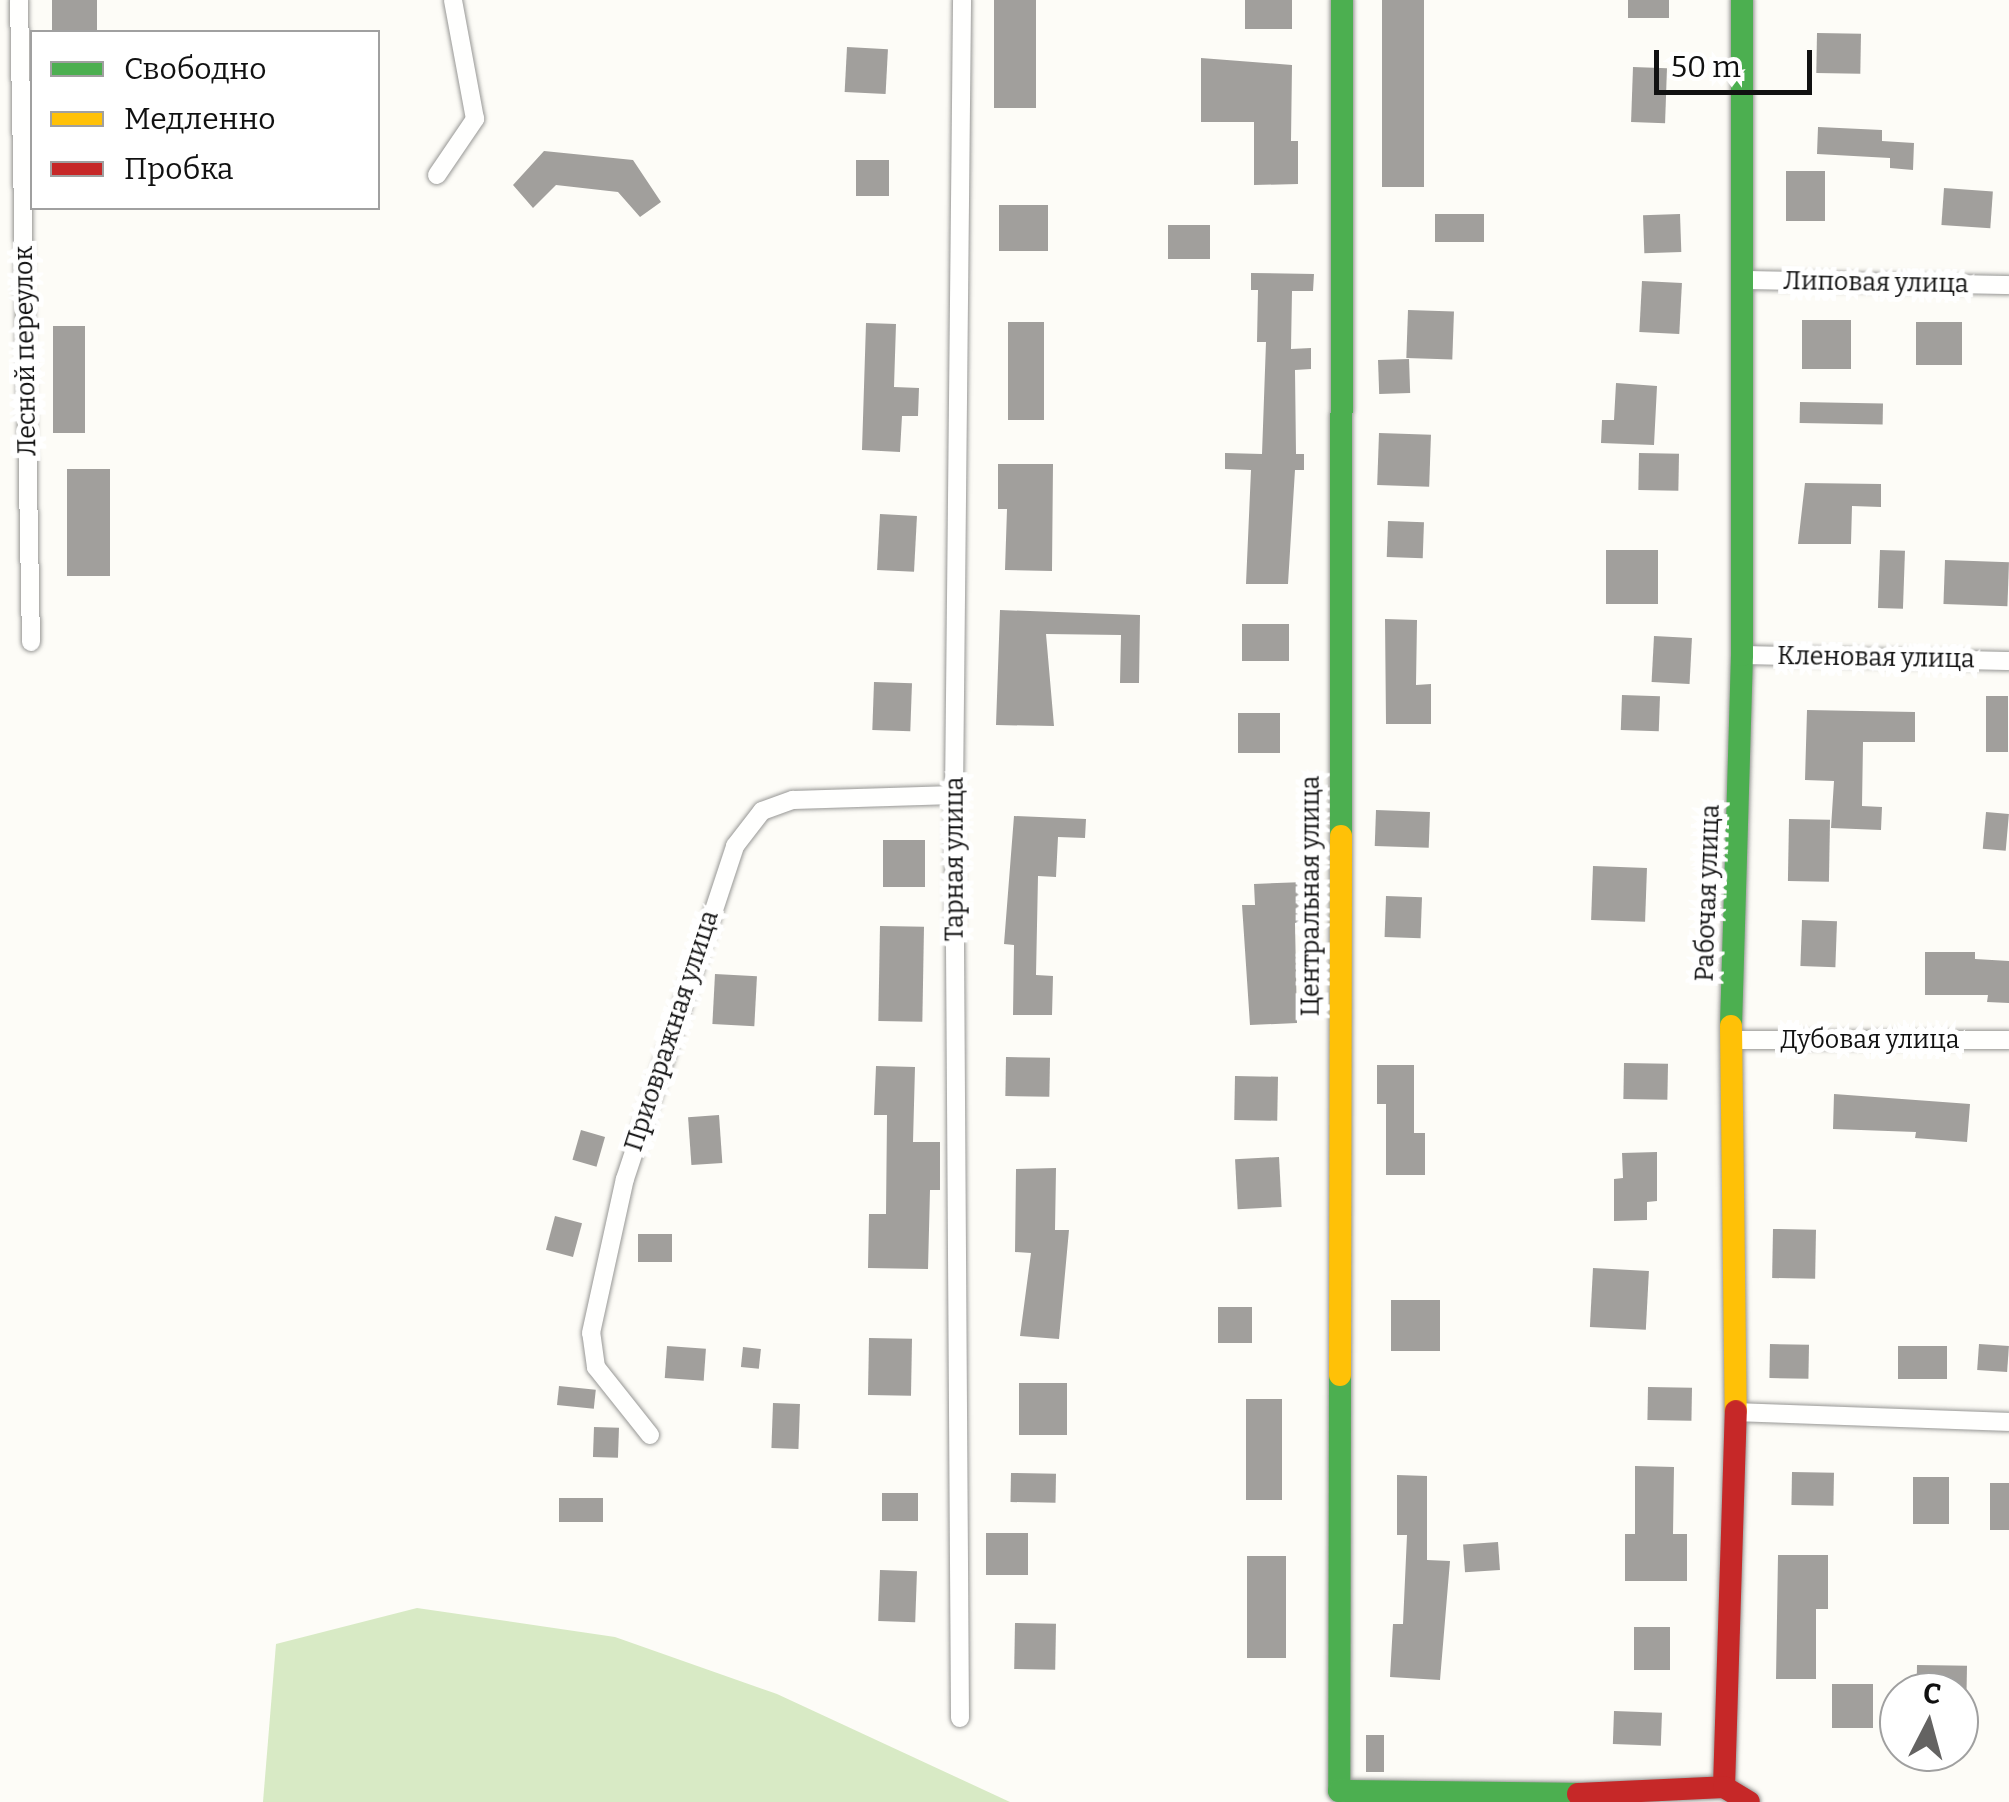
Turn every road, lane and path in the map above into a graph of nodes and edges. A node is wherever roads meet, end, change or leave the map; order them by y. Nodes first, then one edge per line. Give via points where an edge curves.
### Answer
1 (19, 0) edge
2 (453, 0) edge
3 (962, 0) edge
4 (1342, 0) edge
5 (1742, 0) edge
6 (436, 174) dead end
7 (1743, 280) junction
8 (2009, 285) edge
9 (31, 642) dead end
10 (1742, 655) junction
11 (2009, 662) edge
12 (954, 794) junction
13 (1730, 1040) junction
14 (2009, 1040) edge
15 (1736, 1412) junction
16 (2009, 1422) edge
17 (650, 1435) dead end
18 (960, 1718) dead end
19 (1724, 1787) junction
20 (1749, 1802) edge

1 - 9 street, Лесной переулок
2 - 6 street via 475,120
3 - 12 street, Тарная улица
4 - 19 street, Центральная улица via 1339,1791 1631,1795
5 - 7 street, Рабочая улица
7 - 8 street, Липовая улица
7 - 10 street, Рабочая улица
10 - 11 street, Кленовая улица
10 - 13 street, Рабочая улица
12 - 17 street, Приовражная улица via 793,800 762,811 735,846 625,1179 590,1332 596,1368
12 - 18 street, Тарная улица
13 - 14 street, Дубовая улица
13 - 15 street, Рабочая улица
15 - 16 street
15 - 19 street, Рабочая улица
19 - 20 street

